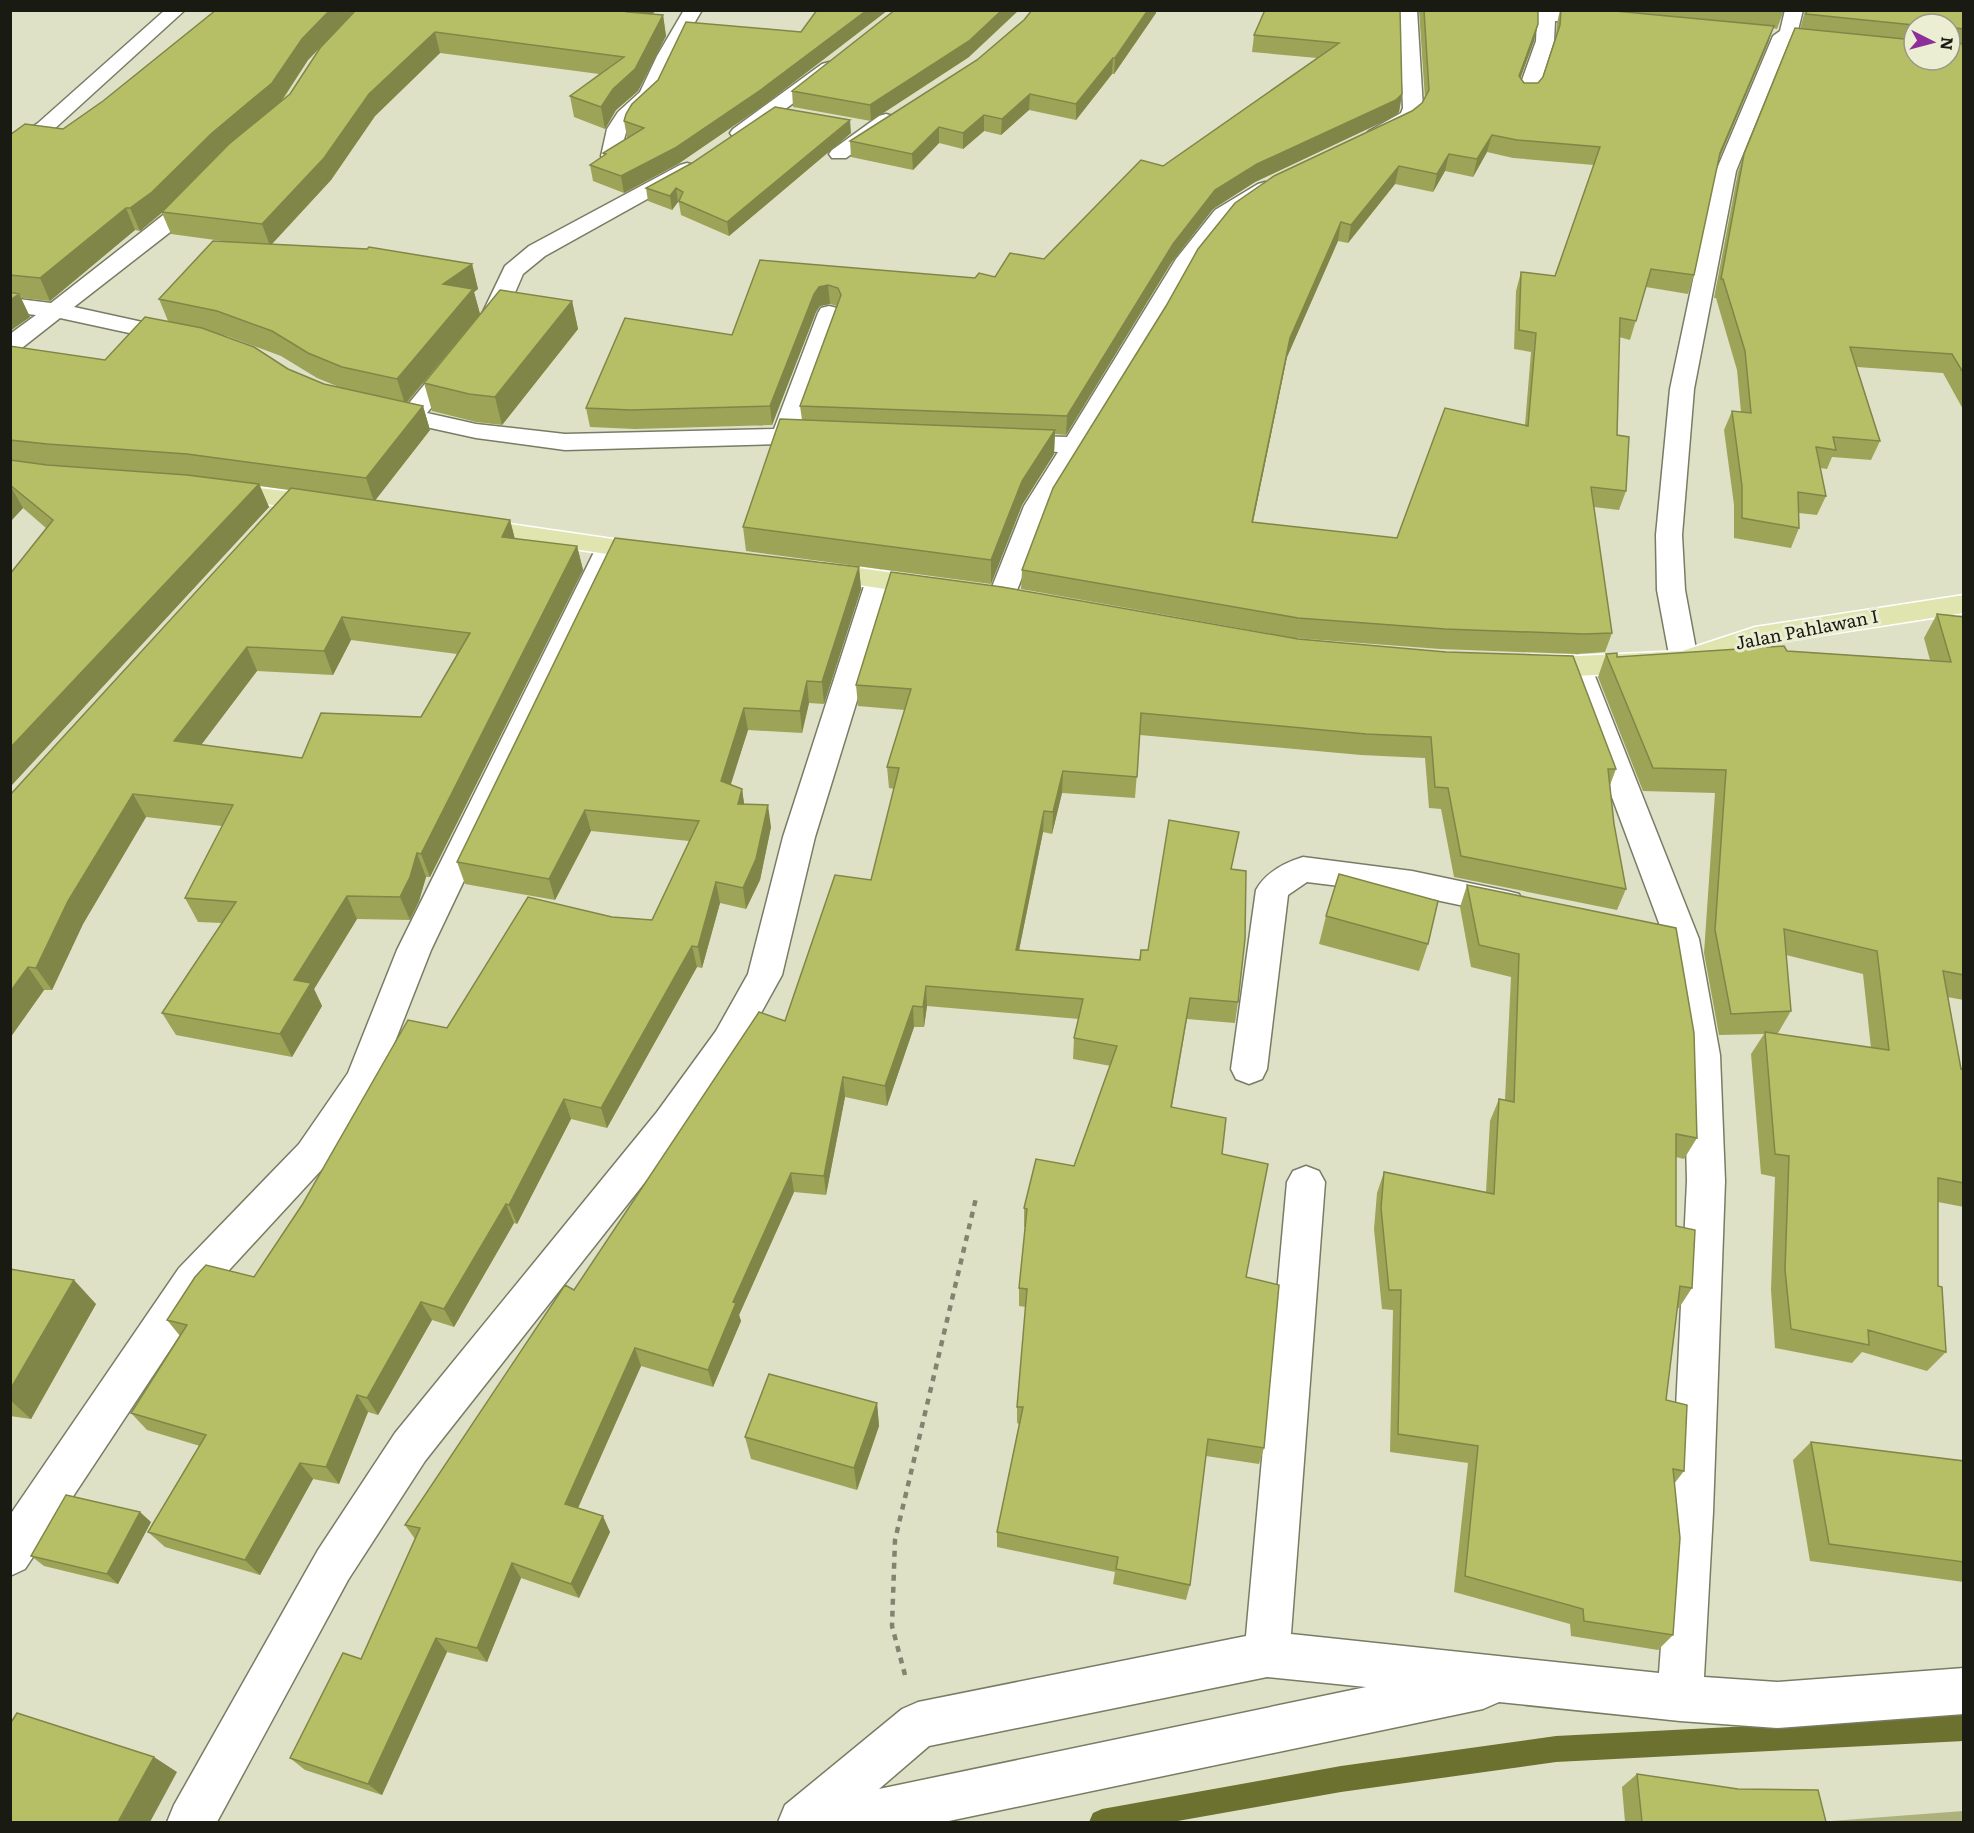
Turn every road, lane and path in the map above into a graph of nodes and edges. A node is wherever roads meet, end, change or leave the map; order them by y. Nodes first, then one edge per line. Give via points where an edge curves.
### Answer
1 (176, 10) edge
2 (693, 10) edge
3 (1408, 10) edge
4 (1482, 10) edge
5 (1794, 13) edge
6 (1546, 14) junction
7 (1616, 20) edge
8 (848, 54) edge
9 (1527, 94) edge
10 (771, 111) junction
11 (900, 112) edge
12 (794, 115) edge
13 (849, 125) edge
14 (871, 129) junction
15 (723, 144) edge
16 (1358, 144) edge
17 (10, 152) edge
18 (839, 154) dead end
19 (611, 156) edge
20 (705, 157) edge
21 (214, 175) edge
22 (1283, 179) edge
23 (10, 305) edge
24 (830, 313) dead end
25 (45, 317) junction
26 (198, 340) edge
27 (10, 346) edge
28 (365, 405) edge
29 (411, 417) junction
30 (784, 434) junction
31 (839, 435) edge
32 (989, 442) edge
33 (1073, 449) junction
34 (197, 488) edge
35 (293, 500) junction
36 (351, 508) edge
37 (444, 522) edge
38 (269, 526) edge
39 (609, 548) junction
40 (680, 556) edge
41 (787, 568) edge
42 (880, 580) junction
43 (990, 595) joint
44 (1964, 604) edge
45 (1684, 660) junction
46 (1509, 664) edge
47 (1577, 666) junction
48 (1536, 909) edge
49 (1249, 1069) dead end
50 (1306, 1182) dead end
51 (976, 1198) dead end
52 (10, 1554) edge
53 (1267, 1654) junction
54 (1513, 1680) junction
55 (1964, 1691) edge
56 (1680, 1698) junction
57 (918, 1725) junction
58 (191, 1822) edge
59 (802, 1822) edge
60 (833, 1822) edge

1 - 17 street via 45,127
2 - 19 street via 648,95 617,129
3 - 16 street via 1413,108 1410,116
4 - 6 street
5 - 45 street via 1726,171 1682,389 1669,535 1671,590
6 - 7 street
6 - 9 street via 1545,41
8 - 10 street
10 - 12 street
10 - 15 street
11 - 14 street
13 - 14 street
14 - 18 street
20 - 29 street via 537,251 513,272 492,318
21 - 25 street via 170,221
22 - 33 street via 1223,215 1184,264
23 - 25 street
24 - 30 street
25 - 26 street
25 - 27 street
28 - 29 street
29 - 30 street via 476,431 565,442
30 - 31 street
32 - 33 street
33 - 43 street via 1037,506
34 - 35 main road
35 - 36 main road
35 - 38 street
37 - 39 main road
39 - 40 main road
39 - 52 street via 414,950 363,1080 312,1155 193,1281
41 - 42 main road
42 - 43 main road
42 - 58 street via 799,837 765,975 728,1041 670,1123 410,1447 333,1564
44 - 45 main road, Jalan Pahlawan I via 1755,636
45 - 47 main road, Jalan Pahlawan I
46 - 47 main road, Jalan Pahlawan I
47 - 56 street via 1702,1055 1706,1181 1693,1500
48 - 49 street via 1340,872 1303,869 1286,878 1272,890
50 - 53 street
51 - 57 path via 895,1540 892,1626
53 - 54 street
53 - 57 street
54 - 56 street
54 - 60 street
55 - 56 street via 1777,1705
57 - 59 street

